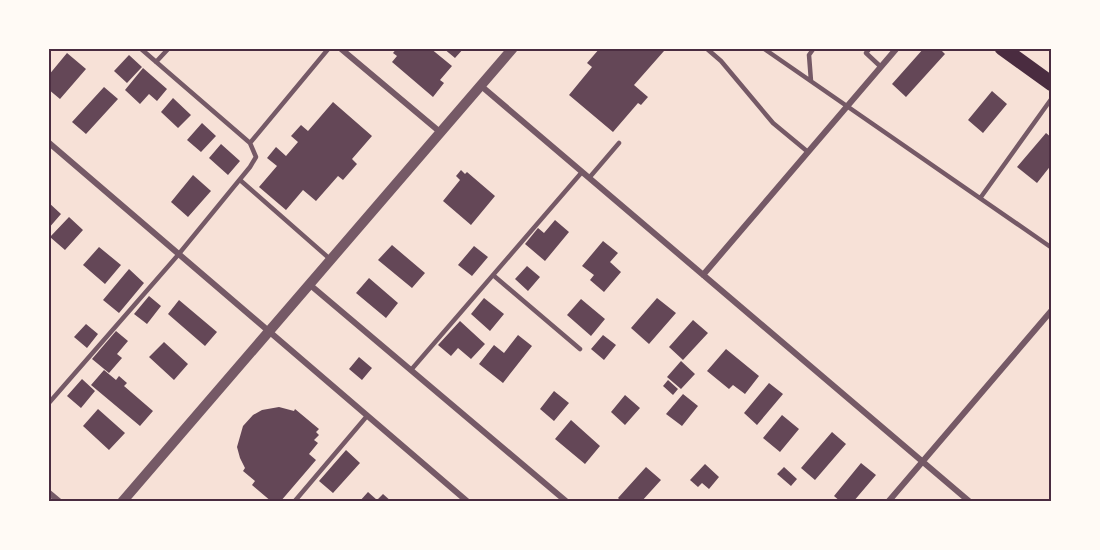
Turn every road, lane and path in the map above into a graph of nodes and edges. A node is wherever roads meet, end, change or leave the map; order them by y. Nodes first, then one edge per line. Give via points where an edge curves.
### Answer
1 (140, 48) edge
2 (169, 48) edge
3 (329, 48) edge
4 (341, 48) edge
5 (513, 48) edge
6 (706, 48) edge
7 (763, 48) edge
8 (814, 48) edge
9 (870, 48) edge
10 (897, 48) edge
11 (1002, 48) edge
12 (156, 62) junction
13 (881, 67) junction
14 (811, 81) junction
15 (1052, 84) edge
16 (480, 86) junction
17 (1052, 98) edge
18 (847, 107) junction
19 (440, 132) junction
20 (48, 142) edge
21 (250, 143) junction
22 (619, 143) dead end
23 (808, 152) junction
24 (582, 172) junction
25 (589, 178) junction
26 (240, 180) junction
27 (981, 197) junction
28 (1052, 248) edge
29 (178, 255) junction
30 (331, 260) junction
31 (493, 275) junction
32 (703, 275) junction
33 (309, 284) junction
34 (1052, 310) edge
35 (268, 332) junction
36 (580, 349) dead end
37 (411, 370) junction
38 (48, 404) edge
39 (367, 416) junction
40 (922, 462) junction
41 (48, 492) edge
42 (60, 502) edge
43 (122, 502) edge
44 (294, 502) edge
45 (468, 502) edge
46 (567, 502) edge
47 (888, 502) edge
48 (970, 502) edge

1 - 12 lane
2 - 12 lane
3 - 21 lane
4 - 19 street
5 - 16 street
6 - 23 lane via 773,123
7 - 14 lane
8 - 14 lane via 809,55
9 - 13 lane via 866,53
10 - 13 street
11 - 15 main road
12 - 21 lane
13 - 18 street
14 - 18 lane
16 - 19 street
16 - 24 street
17 - 27 lane
18 - 23 street
18 - 27 lane
19 - 30 street
20 - 29 street
21 - 26 lane via 256,157
22 - 25 lane
23 - 32 street
24 - 25 street
24 - 31 lane
25 - 32 street
26 - 29 lane
26 - 30 lane
27 - 28 lane
29 - 35 street
29 - 38 lane
30 - 33 street
31 - 36 lane
31 - 37 lane
32 - 40 street
33 - 35 street
33 - 37 street
34 - 40 street
35 - 39 street
35 - 43 street
37 - 46 street
39 - 44 lane
39 - 45 street
40 - 47 street
40 - 48 street
41 - 42 street

